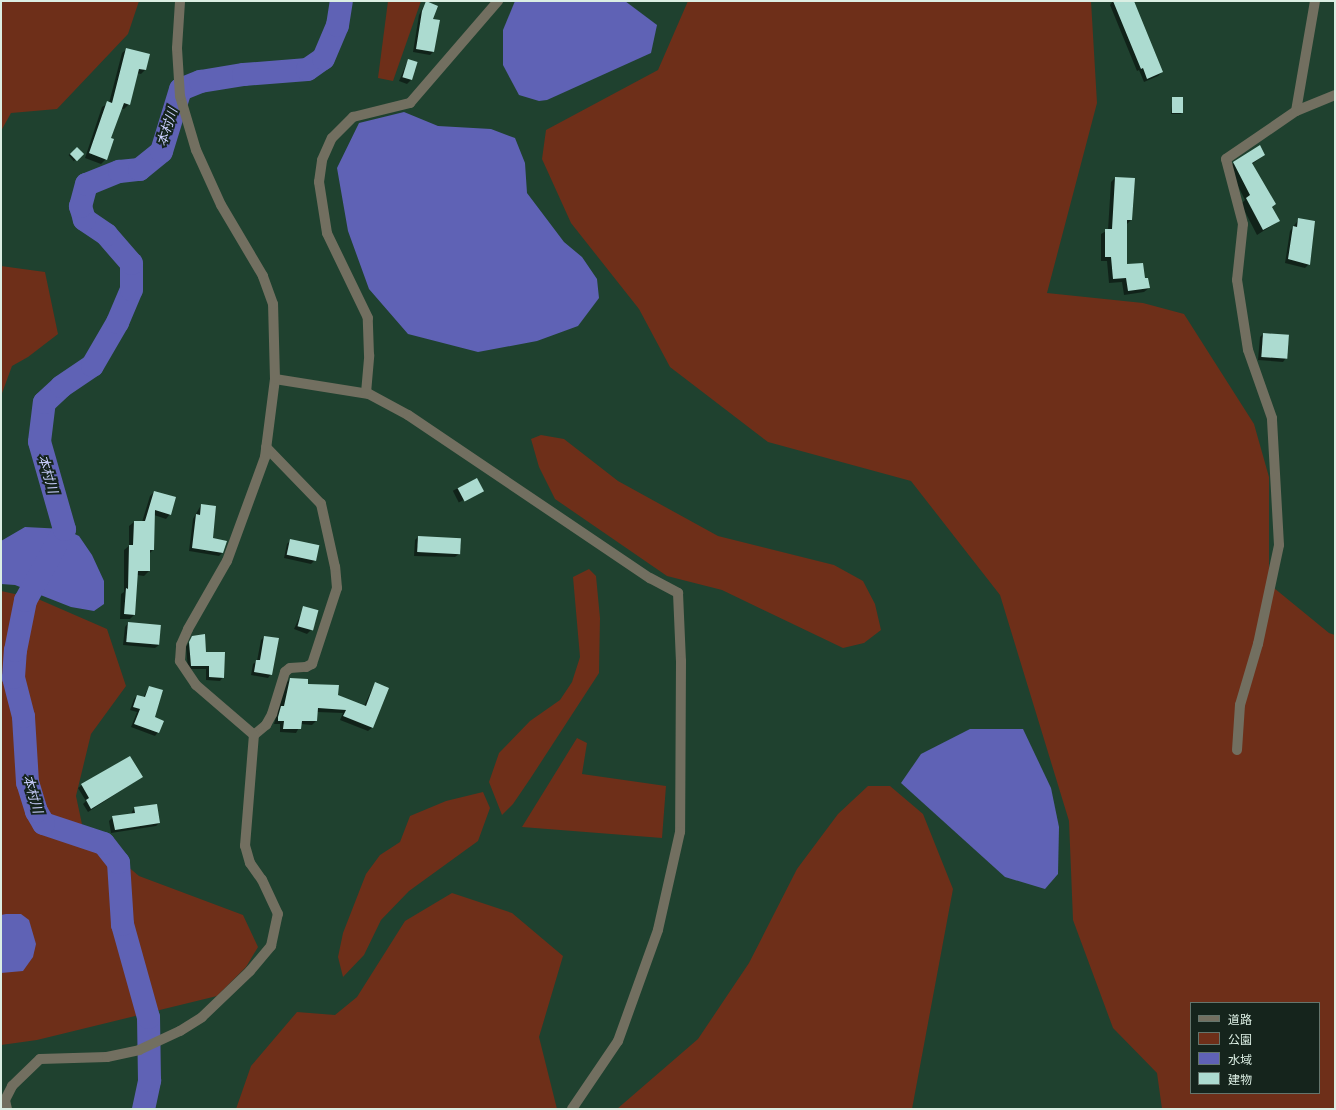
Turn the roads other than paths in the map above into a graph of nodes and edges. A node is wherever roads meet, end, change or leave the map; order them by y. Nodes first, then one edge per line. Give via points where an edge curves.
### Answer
1 (180, 1) edge
2 (498, 1) edge
3 (1315, 1) edge
4 (1335, 95) edge
5 (1296, 111) junction
6 (275, 379) junction
7 (366, 394) junction
8 (266, 447) junction
9 (254, 735) junction
10 (1237, 750) dead end
11 (7, 1109) edge
12 (572, 1109) edge

1 - 6 street via 177,48 180,96 196,150 221,205 263,276 274,304
2 - 7 street via 410,103 353,117 332,138 322,160 319,182 327,233 368,318
3 - 5 street
4 - 5 street
5 - 10 street via 1226,159 1243,224 1237,280 1248,350 1272,418 1279,545 1258,644 1240,705
6 - 7 street
6 - 8 street
7 - 12 street via 414,419 650,578 678,593 681,661 680,832 658,930 618,1041
8 - 9 street via 228,562 188,629 181,645 180,661 196,685
8 - 9 street via 321,504 337,588 312,664 290,668 285,672 272,714 266,725
9 - 11 street via 245,846 250,863 262,880 278,914 270,946 250,971 202,1017 180,1031 139,1050 107,1057 40,1059 12,1086 5,1100

